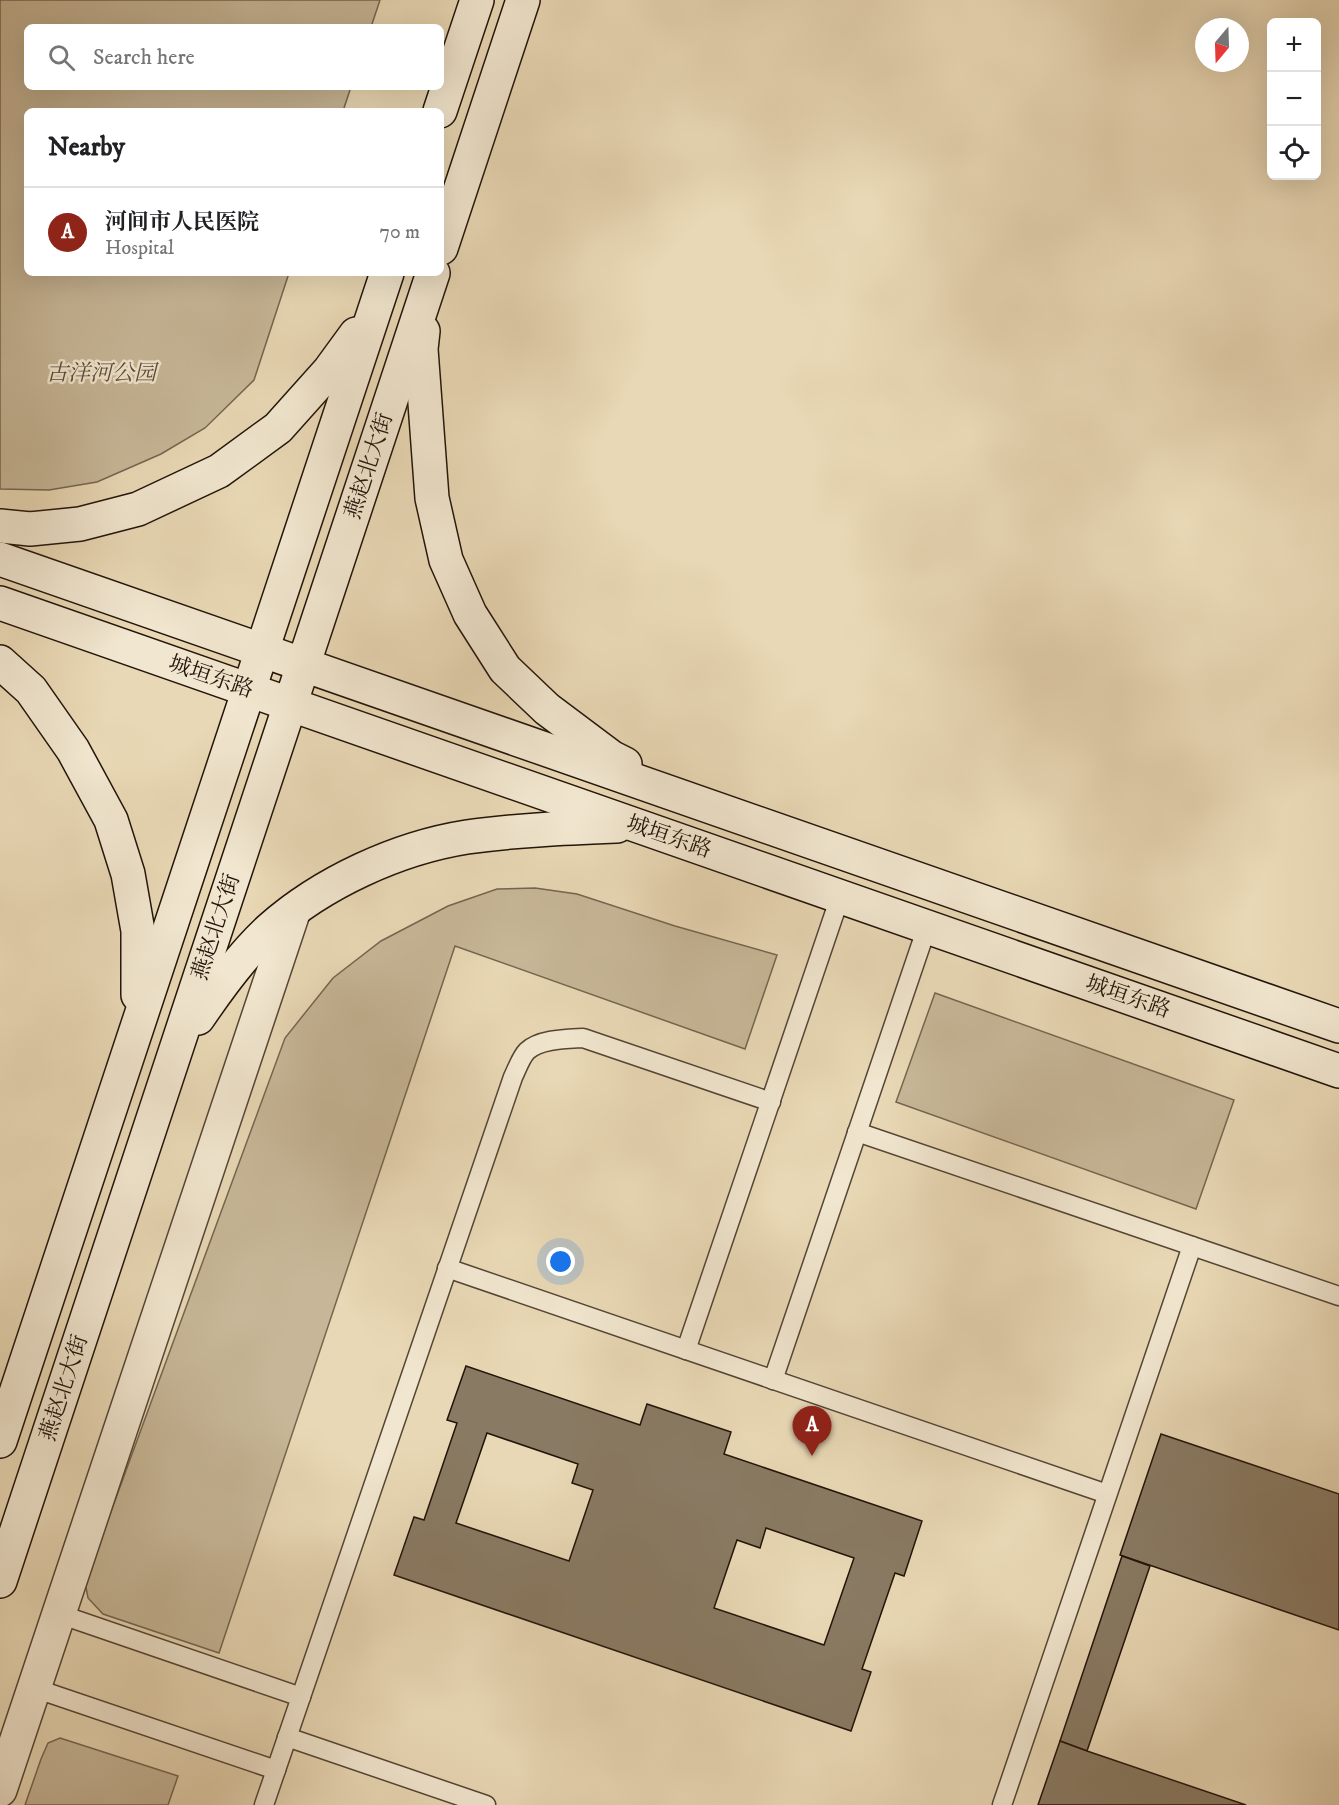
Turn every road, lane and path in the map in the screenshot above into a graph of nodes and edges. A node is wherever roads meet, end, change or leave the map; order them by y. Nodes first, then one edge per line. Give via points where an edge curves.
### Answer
1 (477, 0) edge
2 (523, 0) edge
3 (441, 108) edge
4 (444, 239) edge
5 (386, 276) edge
6 (429, 284) edge
7 (376, 306) junction
8 (0, 526) edge
9 (0, 559) edge
10 (0, 603) edge
11 (261, 650) junction
12 (0, 662) edge
13 (303, 664) junction
14 (248, 690) junction
15 (290, 704) junction
16 (696, 801) junction
17 (636, 825) junction
18 (840, 897) junction
19 (294, 910) junction
20 (927, 927) junction
21 (138, 1023) junction
22 (1339, 1026) edge
23 (175, 1052) junction
24 (1339, 1071) edge
25 (771, 1102) junction
26 (857, 1132) junction
27 (1192, 1246) junction
28 (447, 1268) junction
29 (1339, 1296) edge
30 (686, 1350) junction
31 (773, 1380) junction
32 (0, 1441) edge
33 (1107, 1494) junction
34 (0, 1581) edge
35 (59, 1614) junction
36 (34, 1688) junction
37 (301, 1697) junction
38 (287, 1737) junction
39 (276, 1770) junction
40 (0, 1790) edge
41 (264, 1805) edge
42 (486, 1805) edge
43 (1002, 1805) edge

1 - 3 main road
2 - 4 main road
5 - 7 main road, 燕赵北大街
6 - 13 main road, 燕赵北大街
6 - 16 main road via 421,349 432,498 446,560 470,614 505,669 547,709 611,757
7 - 8 main road via 329,371 278,428 219,471 138,509 80,524 30,529
7 - 11 main road, 燕赵北大街
9 - 11 main road, 城垣东路
10 - 14 main road, 城垣东路
11 - 13 main road, 城垣东路
11 - 14 main road, 燕赵北大街
12 - 21 main road via 31,690 73,750 111,820 128,874 138,931
13 - 15 main road, 燕赵北大街
13 - 16 main road, 城垣东路
14 - 15 main road, 城垣东路
14 - 21 main road, 燕赵北大街
15 - 17 main road, 城垣东路
15 - 23 main road, 燕赵北大街
16 - 22 main road, 城垣东路
17 - 18 main road, 城垣东路
17 - 19 main road via 465,837 406,852 354,873
18 - 20 main road, 城垣东路
18 - 25 lane
19 - 23 main road via 268,931 221,983
19 - 35 main road
20 - 24 main road, 城垣东路
20 - 26 lane
21 - 32 main road, 燕赵北大街
23 - 34 main road, 燕赵北大街
25 - 28 lane via 583,1038 537,1046 526,1052 513,1077
25 - 30 lane
26 - 27 lane
26 - 31 lane
27 - 29 lane
27 - 33 lane
28 - 30 lane
28 - 37 lane
30 - 31 lane
31 - 33 lane
33 - 43 lane
35 - 36 main road
35 - 37 lane
36 - 39 lane
36 - 40 main road
37 - 38 lane
38 - 39 lane
38 - 42 lane
39 - 41 lane

